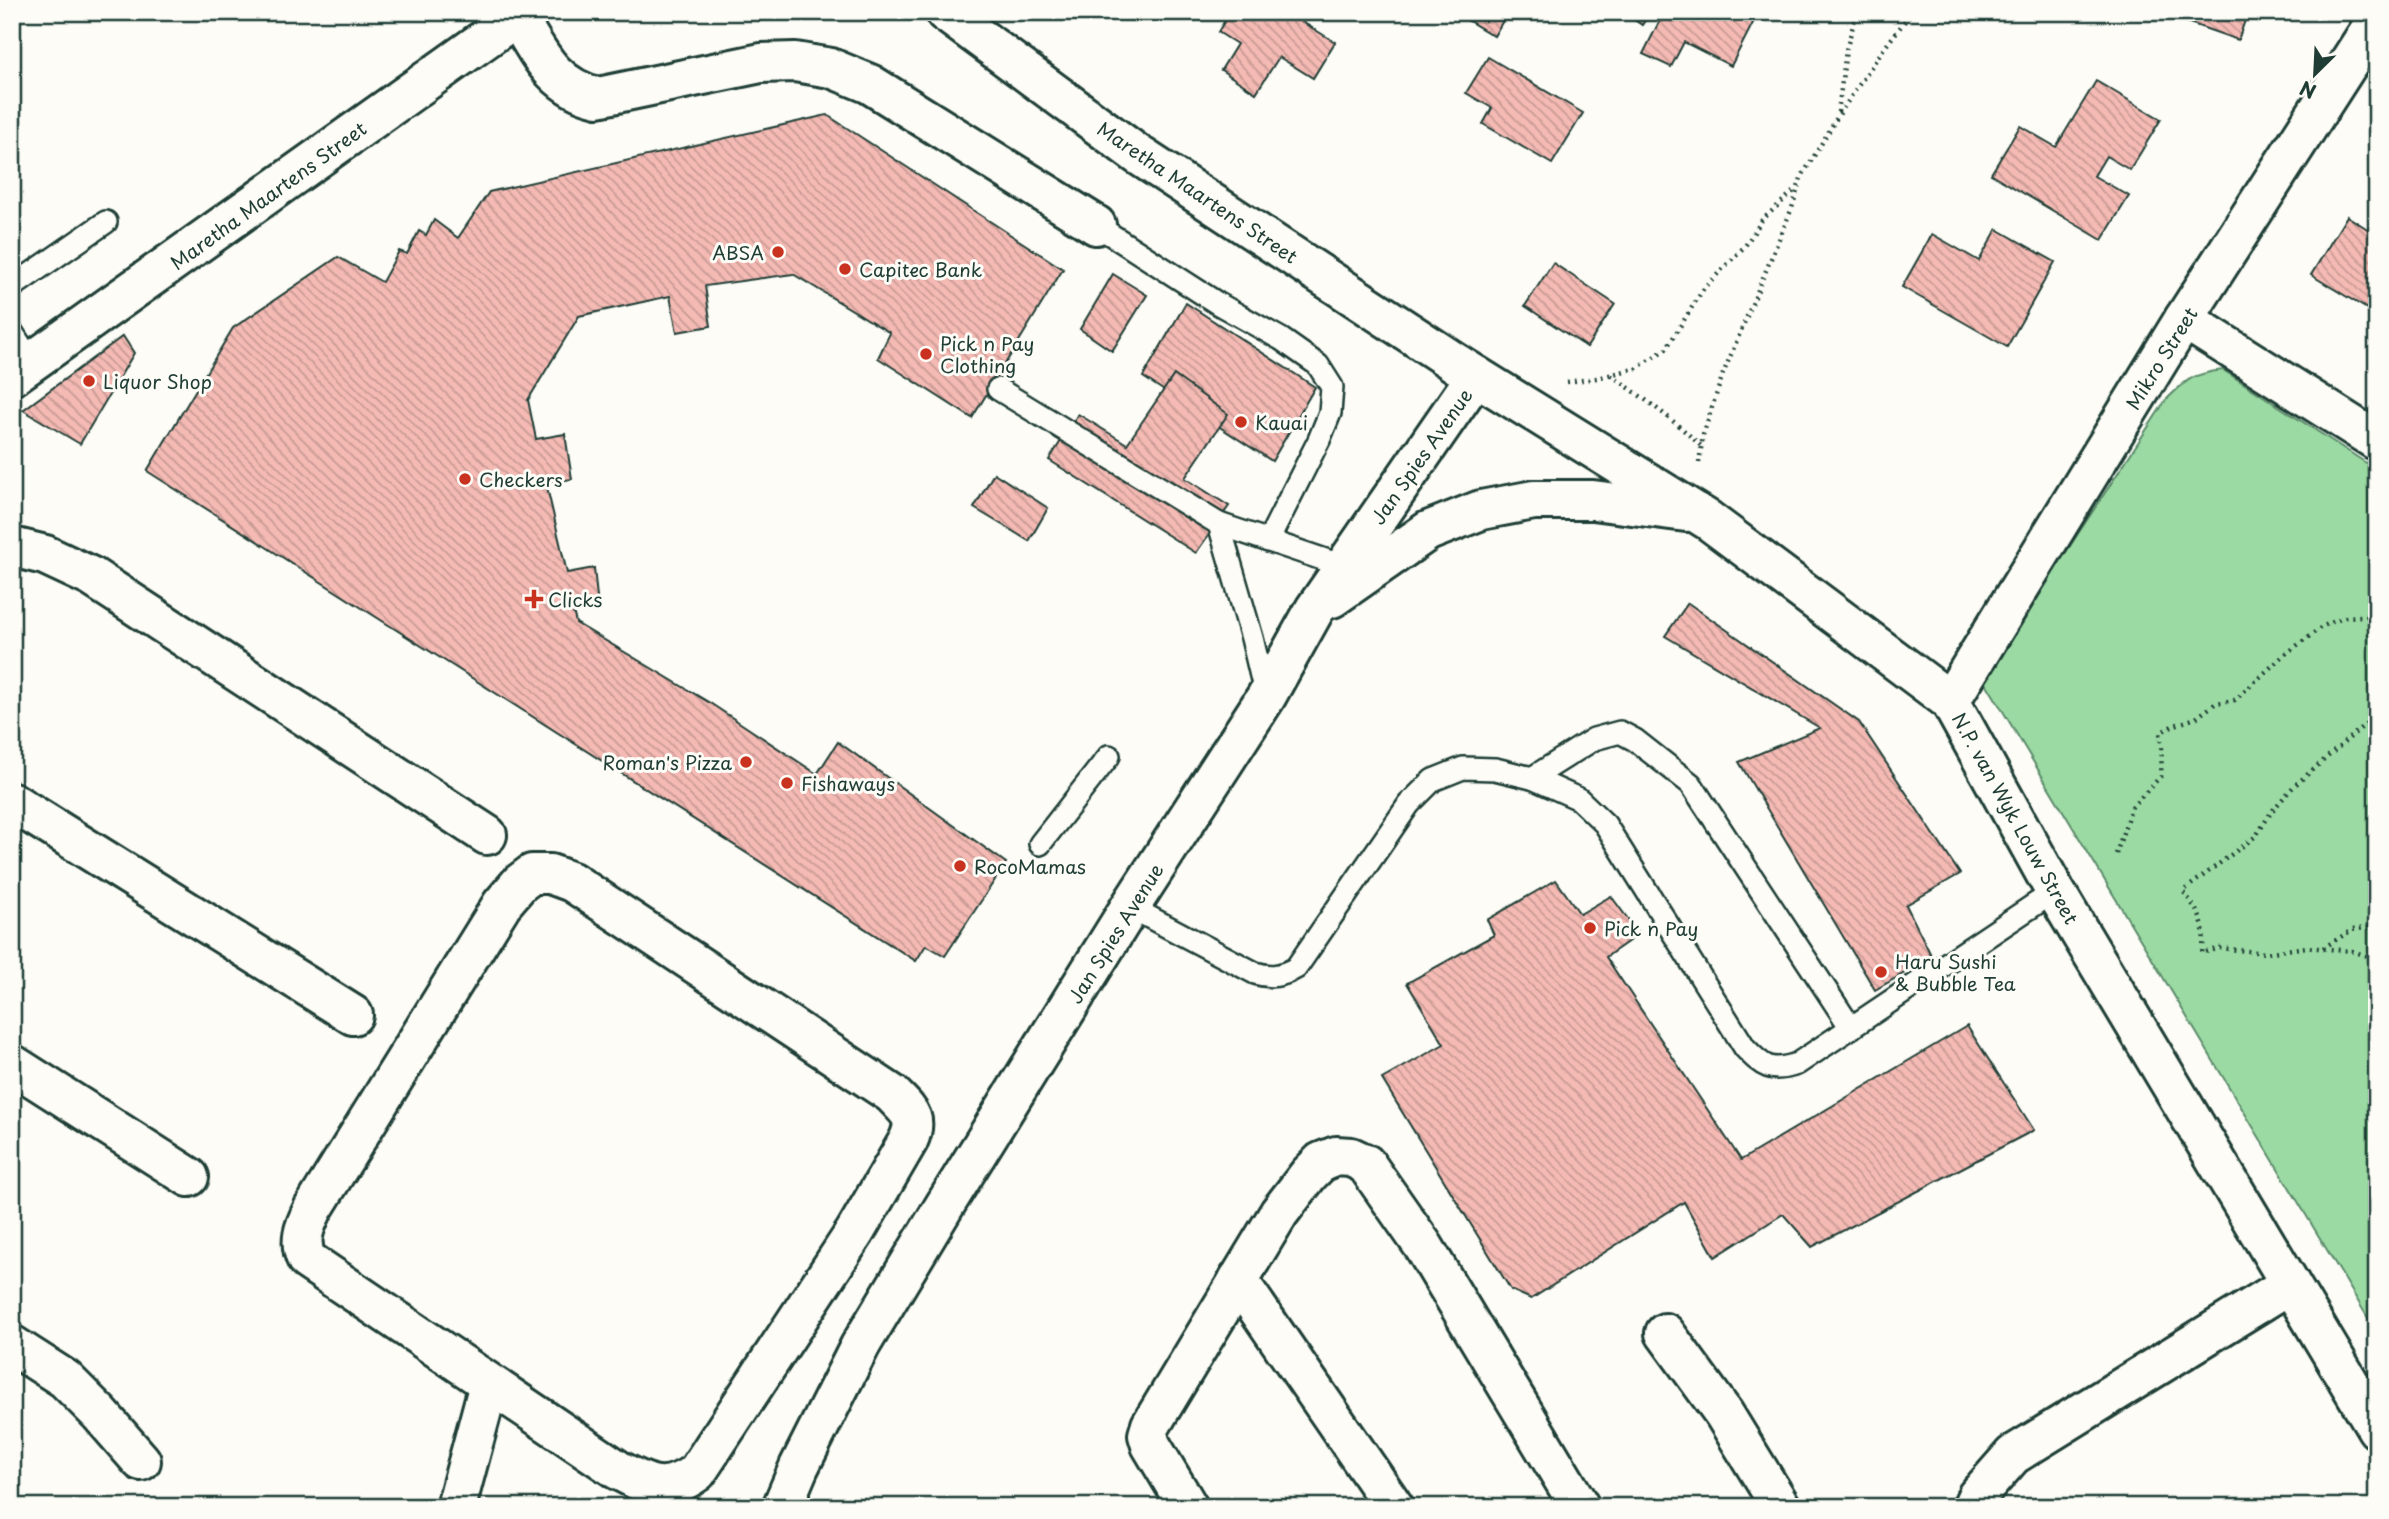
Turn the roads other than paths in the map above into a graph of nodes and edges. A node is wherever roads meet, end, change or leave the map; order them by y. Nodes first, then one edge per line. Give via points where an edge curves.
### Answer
1 (945, 12) edge
2 (520, 15) edge
3 (2377, 19) edge
4 (106, 222) dead end
5 (1096, 225) joint
6 (12, 287) edge
7 (2185, 319) junction
8 (19, 357) edge
9 (1467, 370) junction
10 (998, 389) dead end
11 (2377, 441) edge
12 (1708, 520) junction
13 (1219, 524) junction
14 (1268, 541) junction
15 (12, 548) edge
16 (1343, 566) junction
17 (1315, 610) junction
18 (1266, 697) junction
19 (1950, 701) junction
20 (1109, 756) dead end
21 (1532, 778) junction
22 (12, 802) edge
23 (487, 835) dead end
24 (1040, 844) dead end
25 (2055, 891) junction
26 (1130, 907) junction
27 (353, 1015) dead end
28 (1851, 1028) junction
29 (12, 1064) edge
30 (188, 1177) dead end
31 (1238, 1280) junction
32 (2290, 1284) junction
33 (1665, 1333) dead end
34 (12, 1345) edge
35 (489, 1384) junction
36 (2377, 1429) edge
37 (141, 1461) dead end
38 (456, 1507) edge
39 (782, 1507) edge
40 (1188, 1507) edge
41 (1394, 1507) edge
42 (1580, 1507) edge
43 (1781, 1507) edge
44 (1972, 1507) edge

1 - 9 street, Maretha Maartens Street via 1137,154
2 - 5 street via 546,65 560,80 579,93 598,97 761,63 831,68 870,84
2 - 8 street, Maretha Maartens Street
3 - 7 street, Mikro Street
4 - 6 lane
5 - 14 lane via 1290,345 1318,365 1332,387 1319,440
7 - 11 street
7 - 19 street, Mikro Street
9 - 12 street, N.P. van Wyk Louw Street
9 - 16 street, Jan Spies Avenue
10 - 13 lane
12 - 17 street via 1688,512 1593,500 1534,500 1481,510 1428,531
12 - 19 street, N.P. van Wyk Louw Street
13 - 14 lane
13 - 18 lane
14 - 16 lane
15 - 23 street via 45,555 92,577
16 - 17 street, Jan Spies Avenue
17 - 18 street, Jan Spies Avenue
18 - 26 street, Jan Spies Avenue
19 - 25 street, N.P. van Wyk Louw Street
20 - 24 lane
21 - 26 lane via 1495,769 1463,768 1433,780 1409,804 1296,968 1286,974 1255,973
21 - 28 lane via 1579,799 1605,824 1745,1048 1766,1067 1776,1070 1797,1064
21 - 28 lane via 1594,739 1620,732 1635,740 1691,784
22 - 27 street
25 - 28 lane
25 - 32 street, N.P. van Wyk Louw Street
26 - 39 street, Jan Spies Avenue via 860,1346
29 - 30 street
31 - 40 street via 1156,1414 1148,1435
31 - 41 street
31 - 42 street via 1279,1213 1321,1162 1336,1156 1366,1164 1424,1247
32 - 36 street, N.P. van Wyk Louw Street
32 - 44 street via 2013,1455
33 - 43 street via 1724,1414
34 - 37 street via 65,1378
35 - 35 street via 307,1260 302,1236 313,1209 502,904 532,874 550,874 572,882 892,1094 908,1111 914,1128 847,1244 696,1472 679,1485 661,1487 618,1470
35 - 38 street

